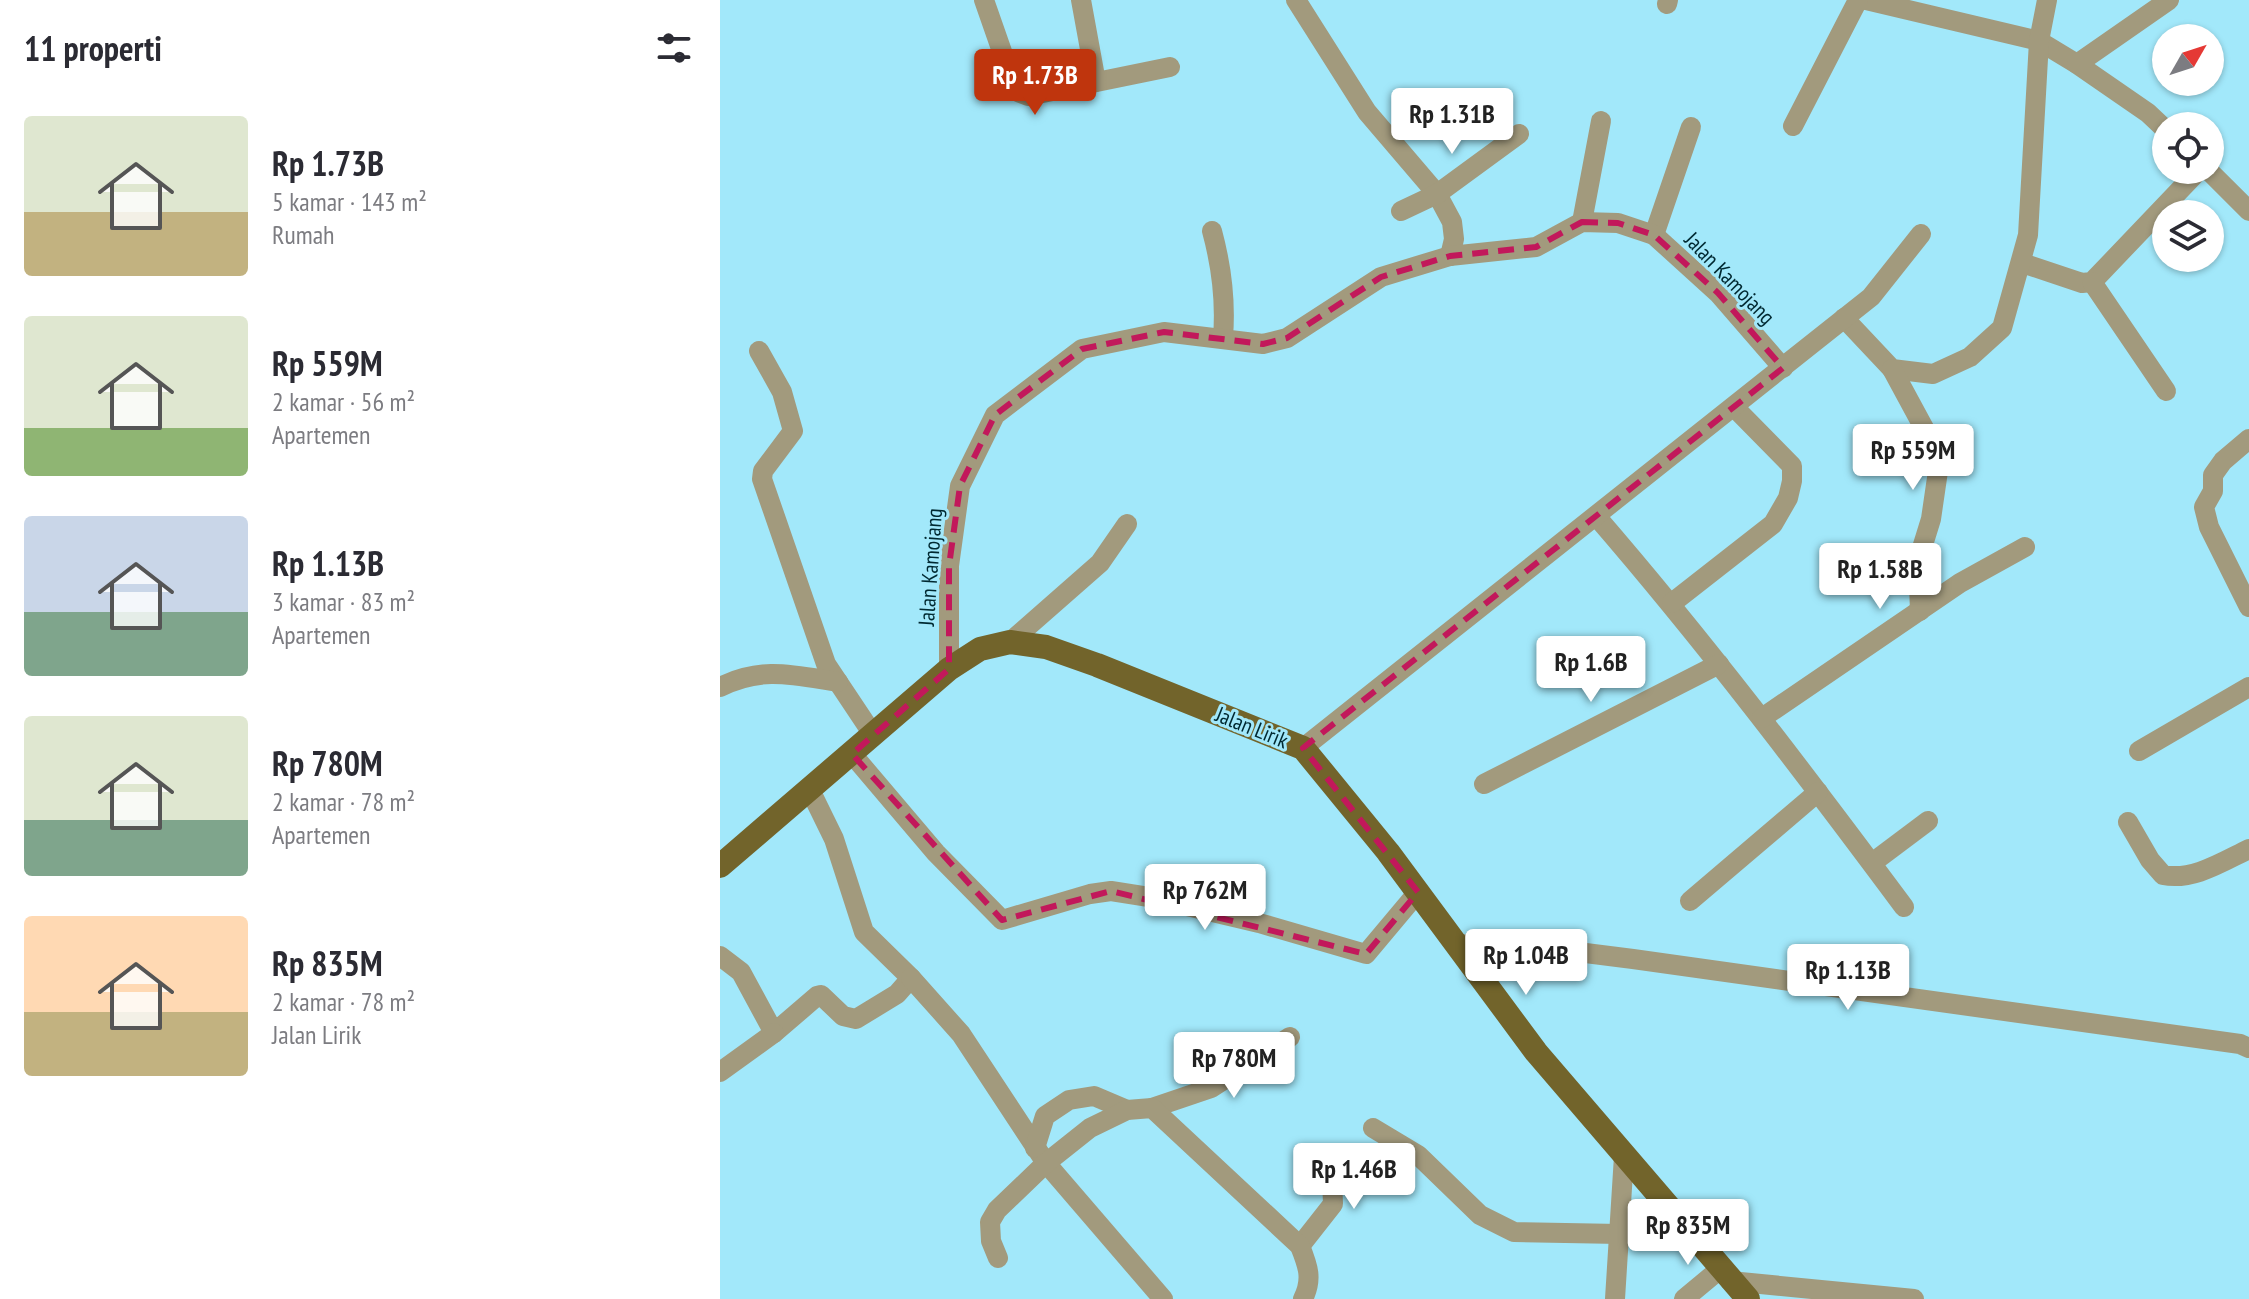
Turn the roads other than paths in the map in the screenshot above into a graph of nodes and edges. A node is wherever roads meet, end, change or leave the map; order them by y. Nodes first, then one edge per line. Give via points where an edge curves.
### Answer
1 (984, 0) edge
2 (994, 0) edge
3 (1081, 0) edge
4 (1296, 0) edge
5 (1858, 0) edge
6 (1866, 0) edge
7 (2047, 0) edge
8 (2169, 0) edge
9 (2039, 41) junction
10 (1001, 45) junction
11 (2077, 64) junction
12 (1170, 67) dead end
13 (1096, 82) junction
14 (2152, 117) edge
15 (1601, 121) dead end
16 (1793, 126) dead end
17 (1691, 127) dead end
18 (1519, 134) dead end
19 (2186, 184) edge
20 (2222, 184) edge
21 (1437, 194) junction
22 (1401, 211) dead end
23 (2249, 211) edge
24 (1582, 222) junction
25 (1212, 231) dead end
26 (1921, 234) dead end
27 (1654, 235) junction
28 (1450, 256) junction
29 (2022, 263) junction
30 (2092, 282) junction
31 (1844, 318) junction
32 (1223, 337) junction
33 (759, 351) dead end
34 (1783, 368) junction
35 (1892, 369) junction
36 (2166, 391) dead end
37 (1734, 407) junction
38 (2249, 439) edge
39 (1596, 516) junction
40 (1127, 524) dead end
41 (2025, 547) dead end
42 (1672, 603) junction
43 (2249, 607) edge
44 (1920, 611) junction
45 (1010, 642) junction
46 (1719, 664) junction
47 (949, 669) junction
48 (838, 682) junction
49 (720, 687) edge
50 (2249, 687) edge
51 (1762, 718) junction
52 (872, 733) junction
53 (1303, 748) junction
54 (2139, 751) dead end
55 (852, 754) junction
56 (1484, 784) dead end
57 (810, 790) junction
58 (1818, 792) junction
59 (1928, 821) dead end
60 (2128, 822) dead end
61 (2249, 849) edge
62 (1872, 863) junction
63 (720, 866) edge
64 (1418, 892) junction
65 (1690, 901) dead end
66 (1904, 907) dead end
67 (1456, 944) junction
68 (720, 956) edge
69 (911, 978) junction
70 (774, 1033) junction
71 (1290, 1037) dead end
72 (2249, 1048) edge
73 (720, 1072) edge
74 (1152, 1108) junction
75 (1127, 1110) junction
76 (1373, 1128) dead end
77 (1041, 1156) junction
78 (1624, 1156) junction
79 (1323, 1161) dead end
80 (1620, 1234) junction
81 (1300, 1246) junction
82 (998, 1258) dead end
83 (1725, 1275) junction
84 (1163, 1299) edge
85 (1303, 1299) edge
86 (1615, 1299) edge
87 (1684, 1299) edge
88 (1748, 1299) edge
89 (1914, 1299) edge

1 - 10 street
2 - 10 street
3 - 13 street
4 - 21 street via 1367,112
5 - 16 street
6 - 9 street
7 - 9 street
8 - 11 street
9 - 11 street
9 - 29 street
10 - 13 street via 1020,93 1028,96
11 - 14 street
12 - 13 street
15 - 24 street
17 - 27 street
18 - 21 street
19 - 30 street
20 - 23 street
21 - 22 street
21 - 28 street via 1452,222
24 - 27 street, Jalan Kamojang via 1618,223
24 - 28 street, Jalan Kamojang via 1536,247
25 - 32 street via 1222,266
26 - 31 street via 1871,297
27 - 34 street, Jalan Kamojang via 1718,293
28 - 32 street, Jalan Kamojang via 1381,277 1287,338 1263,344
29 - 30 street
29 - 35 street via 2002,328 1970,357 1933,374
30 - 36 street
31 - 34 street
31 - 35 street
32 - 47 street, Jalan Kamojang via 1164,332 1082,349 995,415 960,486 949,566
33 - 48 street via 782,392 793,431 762,479 826,664
34 - 37 street
35 - 44 street via 1925,430 1938,471 1918,561
37 - 39 street
37 - 42 street via 1792,466 1788,498 1773,524
38 - 43 street via 2213,475 2213,491 2204,507
39 - 42 street
39 - 53 street
40 - 45 street via 1100,563
41 - 44 street
42 - 46 street
44 - 51 street
45 - 47 main road, Jalan Lirik via 980,649
45 - 53 main road, Jalan Lirik via 1046,647 1097,665
46 - 51 street
46 - 56 street
47 - 52 main road, Jalan Lirik
48 - 49 street via 774,672 747,675
48 - 52 street
50 - 54 street
51 - 58 street
52 - 55 main road, Jalan Lirik
53 - 64 main road, Jalan Lirik
55 - 57 main road, Jalan Lirik
55 - 64 street via 936,853 1002,920 1111,891 1259,923 1366,954
57 - 63 main road, Jalan Lirik
57 - 69 street via 834,839 864,932
58 - 62 street
58 - 65 street
59 - 62 street
60 - 61 street via 2163,875 2177,878 2202,871
62 - 66 street
64 - 67 main road, Jalan Lirik
67 - 72 street via 1633,959
67 - 78 main road, Jalan Lirik via 1536,1052
68 - 70 street via 741,972
69 - 70 street via 897,994 856,1019 843,1016 817,996
69 - 77 street via 961,1034
70 - 73 street
71 - 74 street via 1211,1088
74 - 75 street
74 - 81 street
75 - 77 street
75 - 77 street via 1094,1096 1069,1100 1045,1116
76 - 80 street via 1418,1155 1480,1215 1514,1232
77 - 82 street via 990,1222
77 - 84 street
78 - 80 street
78 - 83 main road, Jalan Lirik
79 - 81 street via 1332,1179 1333,1204
80 - 86 street
81 - 85 street via 1310,1270
83 - 87 street
83 - 88 main road, Jalan Lirik
83 - 89 street

